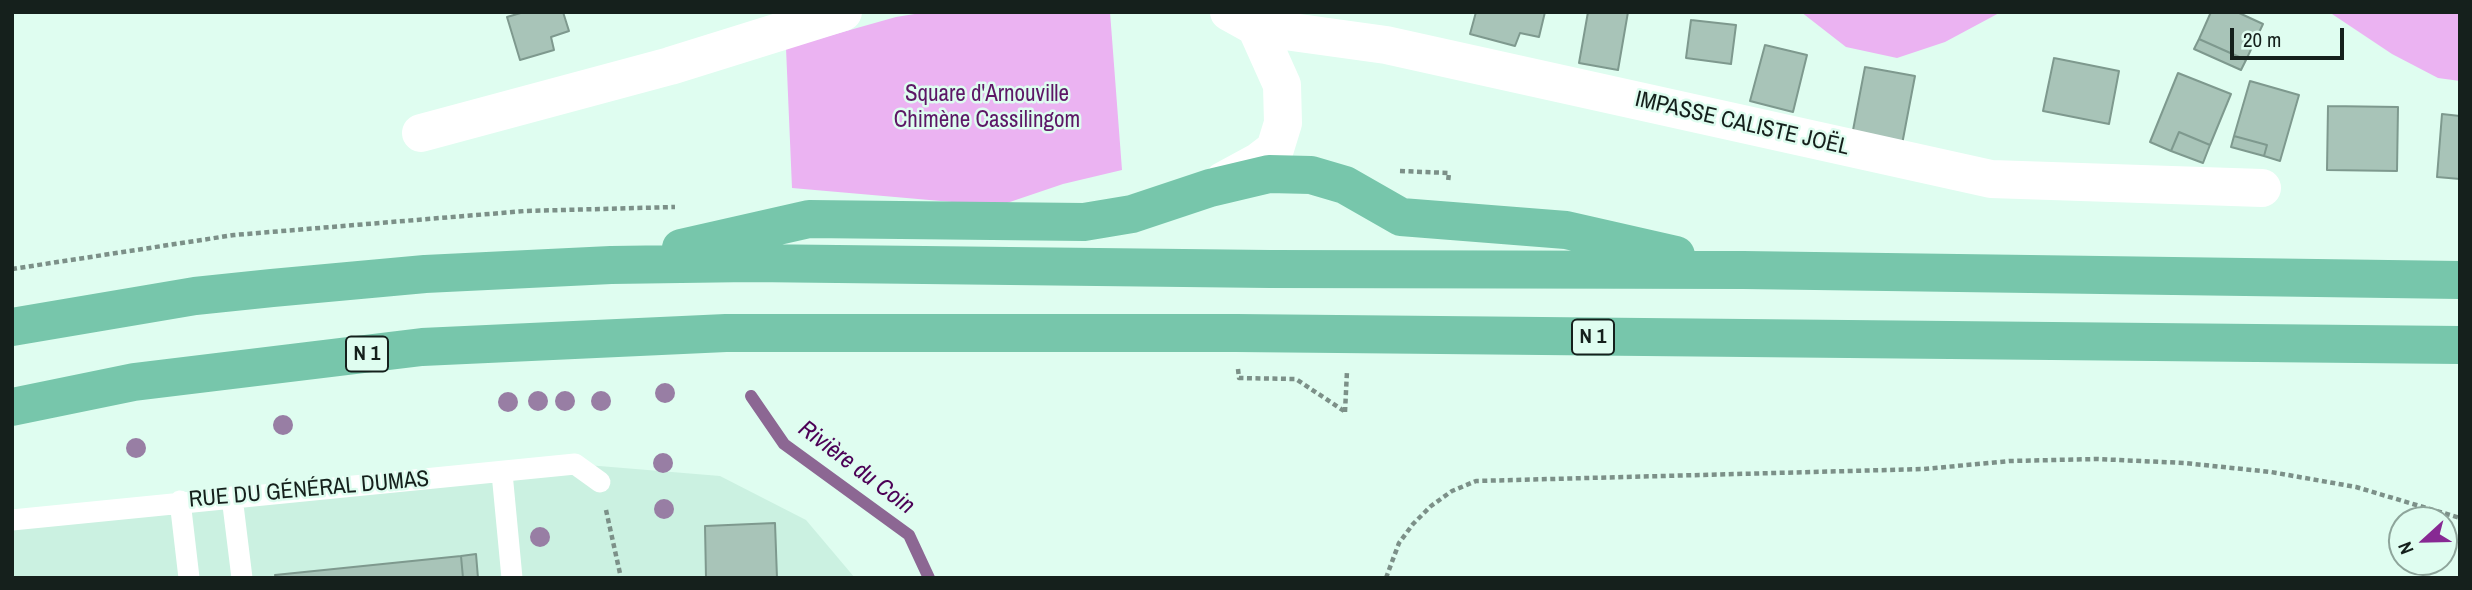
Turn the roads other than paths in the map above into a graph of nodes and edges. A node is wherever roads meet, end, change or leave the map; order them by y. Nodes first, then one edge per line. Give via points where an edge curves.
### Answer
1 (843, 12) edge
2 (1243, 20) edge
3 (1283, 123) junction
4 (421, 133) dead end
5 (1345, 186) junction
6 (1210, 188) junction
7 (2262, 188) dead end
8 (611, 265) junction
9 (1743, 270) junction
10 (2460, 280) edge
11 (12, 327) edge
12 (2460, 345) edge
13 (12, 407) edge
14 (502, 473) junction
15 (600, 482) road end
16 (232, 497) junction
17 (180, 501) junction
18 (12, 520) edge
19 (189, 578) edge
20 (242, 578) edge
21 (512, 578) edge

1 - 4 street via 670,66
2 - 3 street via 1282,85
2 - 7 street, IMPASSE CALISTE JOËL via 1386,45 1991,179
3 - 5 street via 1311,158
3 - 6 street via 1275,149
5 - 6 highway via 1311,175 1269,174
5 - 9 highway via 1401,217 1566,230
6 - 8 highway via 1132,214 1084,222 809,219
8 - 9 highway
8 - 11 highway via 425,274 272,288
9 - 10 highway
12 - 13 highway, N 1 via 1236,333 726,333 422,347 134,382
14 - 15 lane, RUE DU GÉNÉRAL DUMAS via 575,464
14 - 16 lane, RUE DU GÉNÉRAL DUMAS
14 - 21 lane
16 - 17 lane, RUE DU GÉNÉRAL DUMAS
16 - 20 lane
17 - 18 lane, RUE DU GÉNÉRAL DUMAS
17 - 19 lane

